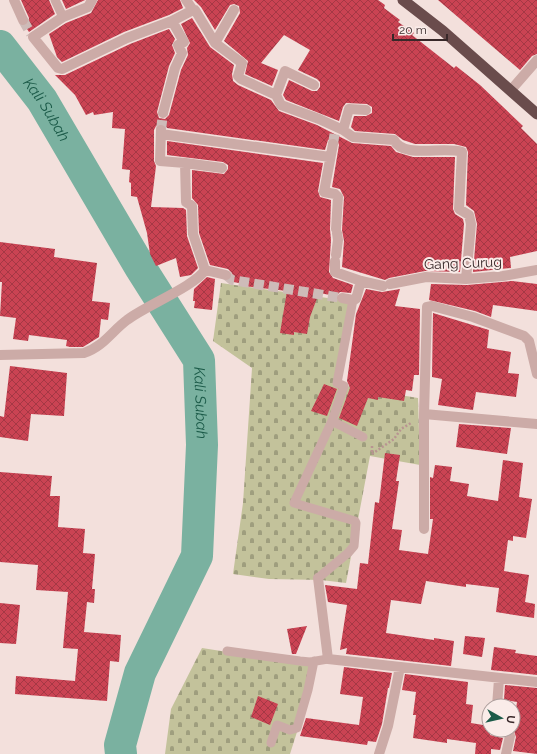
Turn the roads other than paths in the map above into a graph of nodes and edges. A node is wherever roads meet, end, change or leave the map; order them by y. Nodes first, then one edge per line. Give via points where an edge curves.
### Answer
1 (14, 0) edge
2 (55, 0) edge
3 (92, 0) edge
4 (186, 0) edge
5 (403, 0) edge
6 (193, 10) junction
7 (234, 10) dead end
8 (63, 17) junction
9 (23, 20) tunnel mouth
10 (172, 21) junction
11 (216, 43) junction
12 (537, 60) edge
13 (314, 85) dead end
14 (511, 90) junction
15 (276, 95) junction
16 (366, 110) dead end
17 (163, 113) tunnel mouth
18 (537, 114) edge
19 (338, 130) junction
20 (333, 144) tunnel mouth
21 (330, 157) junction
22 (185, 163) junction
23 (222, 168) dead end
24 (205, 270) junction
25 (537, 270) edge
26 (226, 275) tunnel mouth
27 (466, 279) junction
28 (361, 281) junction
29 (342, 298) tunnel mouth
30 (353, 300) junction
31 (0, 355) edge
32 (537, 374) edge
33 (424, 414) junction
34 (332, 421) junction
35 (537, 424) edge
36 (363, 437) road end
37 (424, 529) dead end
38 (318, 578) joint
39 (227, 651) dead end
40 (328, 659) junction
41 (314, 661) junction
42 (400, 667) junction
43 (499, 679) junction
44 (537, 682) edge
45 (498, 698) edge
46 (509, 738) edge
47 (271, 743) dead end
48 (379, 754) edge
49 (506, 754) edge

1 - 9 street
2 - 8 lane
3 - 8 street via 88,7
4 - 6 street
5 - 14 highway
6 - 10 street
6 - 11 street
7 - 11 street
8 - 10 street via 32,35 53,63 62,69 127,38
10 - 17 street via 184,42 178,45 182,53 175,68
11 - 15 street via 242,63 238,76 241,79
12 - 14 street
13 - 15 street via 285,71
14 - 18 highway
15 - 19 street via 281,105 319,119
16 - 19 street via 349,109
19 - 27 street via 353,137 394,140 396,145 405,150 462,152 459,209 469,215 471,224
20 - 21 street
21 - 22 street via 161,132 160,161
21 - 28 street, Gang Curug via 324,192 338,197 338,240 334,272
22 - 23 street
22 - 24 street via 186,202 192,206 193,234
24 - 26 street
24 - 31 street via 193,281 127,320 94,350 84,353
25 - 27 street, Gang Curug
27 - 28 street, Gang Curug via 426,277 386,285
28 - 30 street via 356,299
29 - 30 street
30 - 34 lane via 337,383 344,386
32 - 33 street via 529,340 524,336 473,317 429,306
33 - 35 street
33 - 37 street
34 - 36 lane
34 - 38 lane via 294,503 355,520 354,546
38 - 40 street
39 - 41 lane
40 - 41 lane
40 - 42 street
41 - 47 lane via 297,728 290,730 277,725
42 - 43 street
42 - 48 street via 388,726
43 - 44 street
43 - 45 street
46 - 49 street

